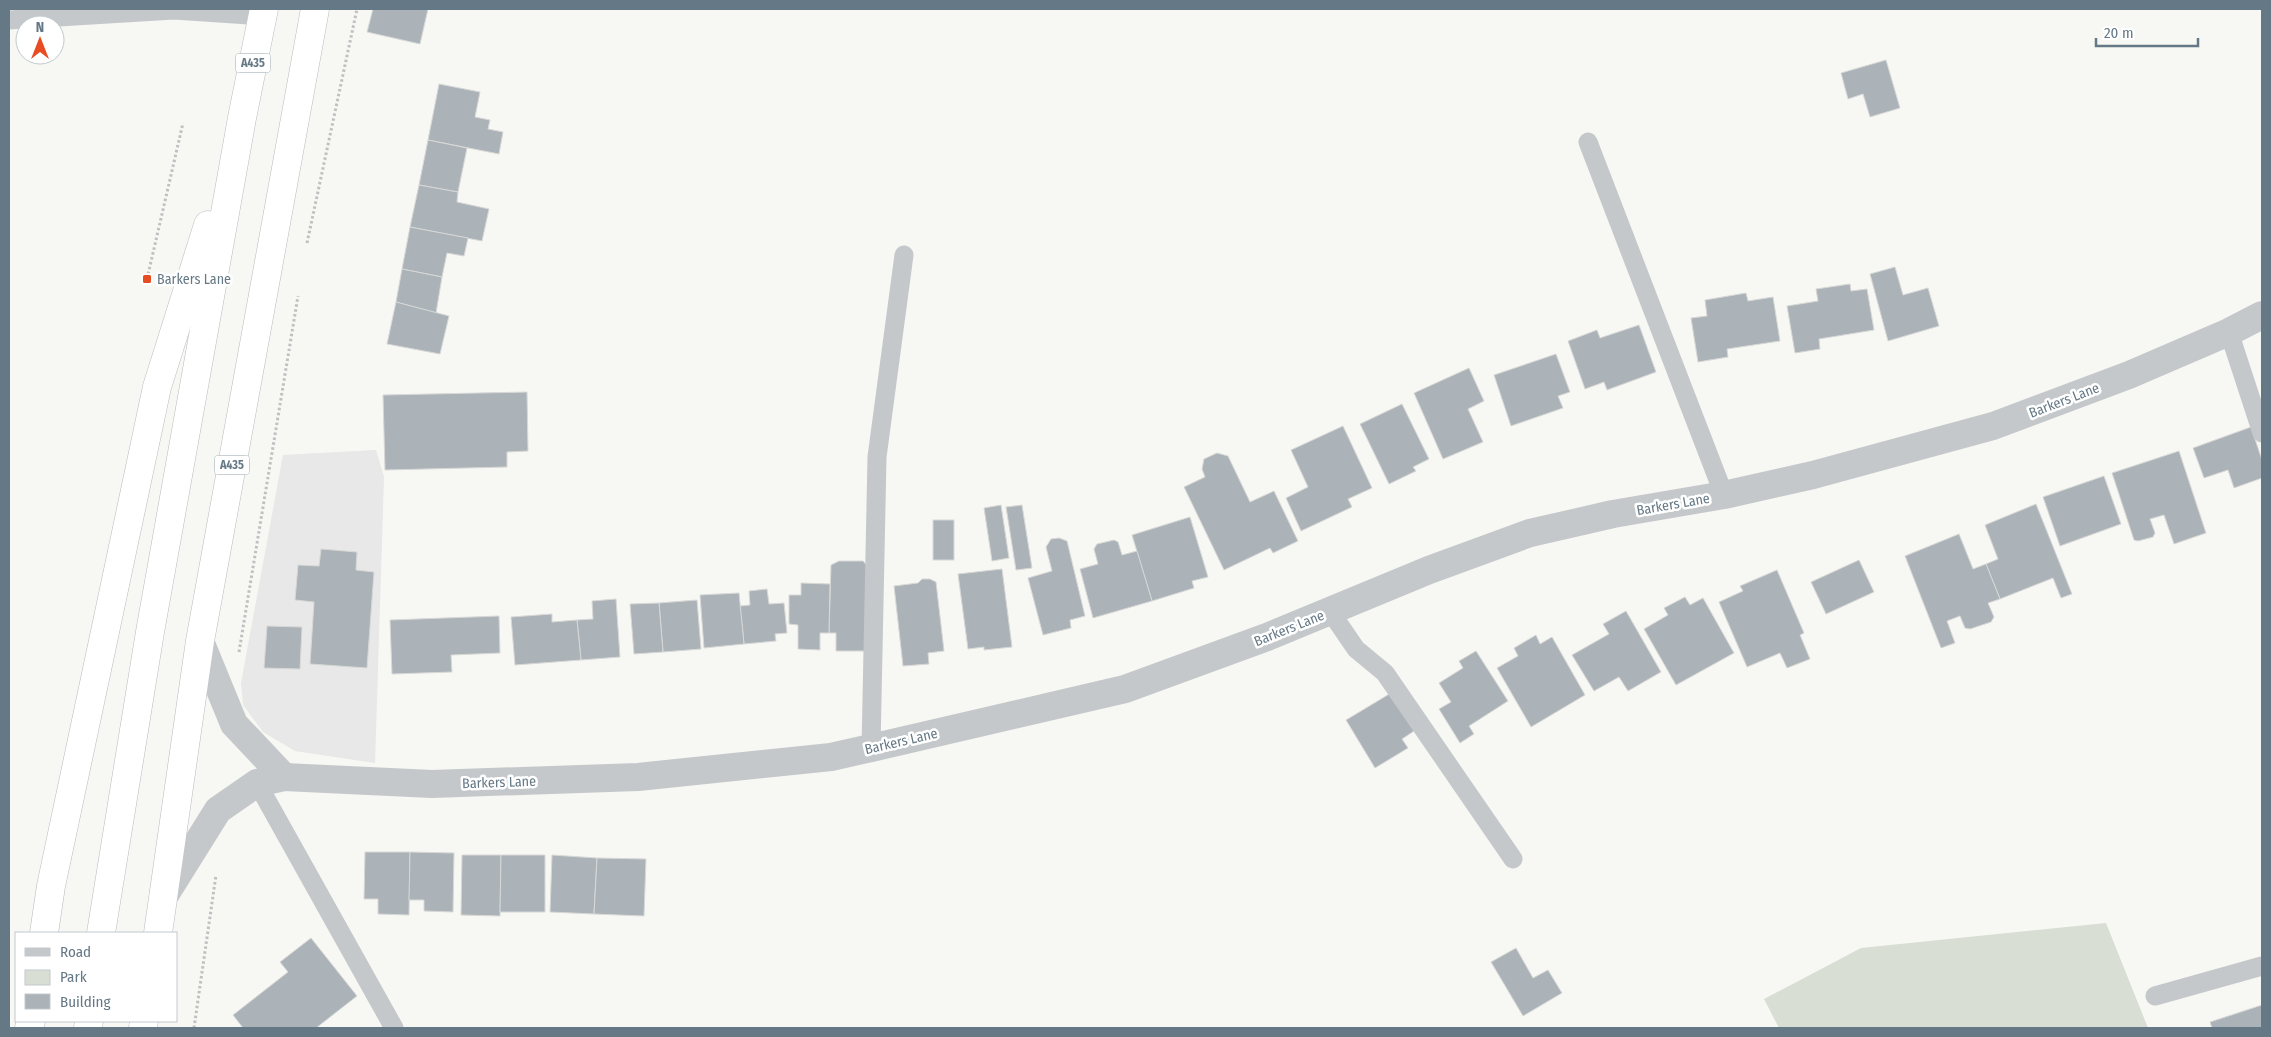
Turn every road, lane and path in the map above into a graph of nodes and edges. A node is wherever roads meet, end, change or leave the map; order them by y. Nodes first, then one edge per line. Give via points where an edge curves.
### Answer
1 (316, 9) edge
2 (357, 9) edge
3 (264, 13) edge
4 (9, 20) edge
5 (242, 118) junction
6 (183, 123) dead end
7 (1588, 142) dead end
8 (305, 252) dead end
9 (904, 255) dead end
10 (147, 279) dead end
11 (298, 291) dead end
12 (2262, 315) edge
13 (2229, 332) junction
14 (2262, 433) edge
15 (1724, 495) junction
16 (1330, 611) junction
17 (200, 641) junction
18 (239, 654) dead end
19 (870, 748) junction
20 (284, 777) junction
21 (257, 783) junction
22 (1513, 859) dead end
23 (216, 874) dead end
24 (160, 922) edge
25 (44, 932) edge
26 (101, 932) edge
27 (2262, 966) edge
28 (2155, 996) dead end
29 (194, 1028) edge
30 (394, 1028) edge

1 - 17 highway, A435
2 - 8 path
3 - 4 lane via 174,10
3 - 5 highway, A435
5 - 25 highway via 157,387 51,886
5 - 26 highway, A435 via 150,632
6 - 10 path
7 - 15 lane
9 - 19 lane via 877,457
11 - 18 path
12 - 13 street, Barkers Lane
13 - 14 lane
13 - 15 street, Barkers Lane via 2130,375 1993,426 1813,475
15 - 16 street, Barkers Lane via 1613,514 1530,533
16 - 19 street, Barkers Lane via 1267,638 1125,689
16 - 22 lane via 1356,649 1386,673
17 - 20 street via 234,724
17 - 24 highway, A435
19 - 20 street, Barkers Lane via 831,758 638,777 432,784
20 - 21 street, Barkers Lane
21 - 24 street, Barkers Lane via 218,810
21 - 30 lane
23 - 29 path
27 - 28 lane

